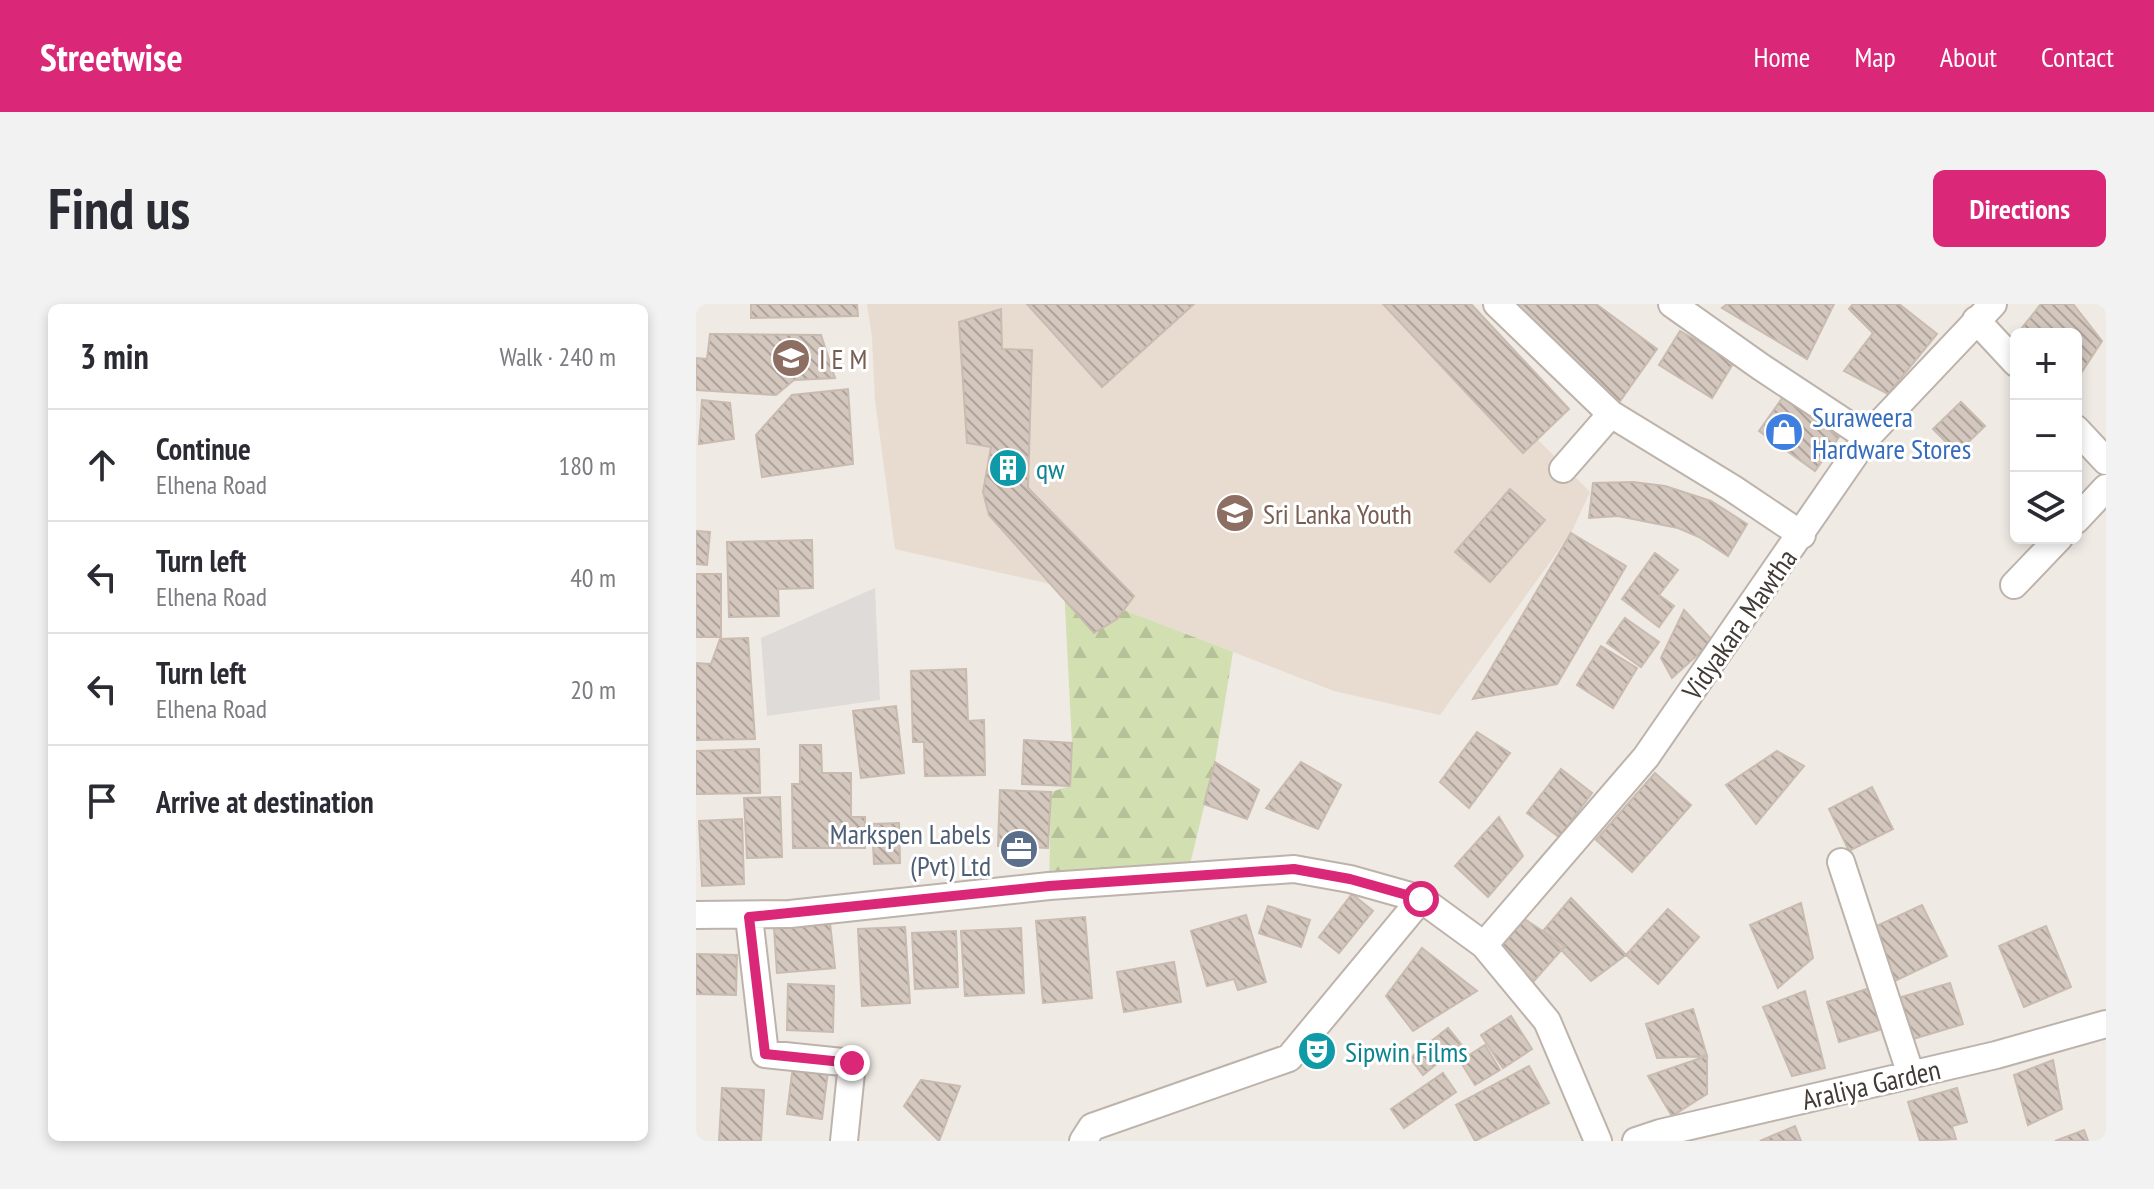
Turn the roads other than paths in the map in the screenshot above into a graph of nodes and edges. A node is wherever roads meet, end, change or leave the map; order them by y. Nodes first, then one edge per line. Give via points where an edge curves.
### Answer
1 (1497, 304) edge
2 (1672, 304) edge
3 (1984, 312) edge
4 (2010, 353) edge
5 (1611, 414) junction
6 (2082, 435) edge
7 (1867, 437) junction
8 (2106, 461) edge
9 (1563, 469) dead end
10 (2106, 488) edge
11 (2082, 514) edge
12 (1802, 535) junction
13 (2053, 544) edge
14 (2014, 585) dead end
15 (1841, 862) dead end
16 (1421, 899) junction
17 (696, 915) edge
18 (749, 917) junction
19 (1484, 945) junction
20 (2106, 1024) edge
21 (1911, 1075) junction
22 (1087, 1134) edge
23 (844, 1141) edge
24 (1598, 1141) edge
25 (1636, 1141) edge

1 - 5 street
2 - 7 street
3 - 4 street
3 - 7 street, Vidyakara Mawtha
5 - 9 street
5 - 12 street
6 - 8 street
7 - 12 street, Vidyakara Mawtha
10 - 11 street
12 - 19 street, Vidyakara Mawtha via 1646,757
13 - 14 street
15 - 21 street
16 - 18 street via 1294,869 1049,886
16 - 19 street
16 - 22 street via 1289,1058
17 - 18 street
18 - 23 street via 765,1054 852,1063
19 - 24 street via 1547,1021
20 - 21 street, Araliya Garden
21 - 25 street, Araliya Garden

